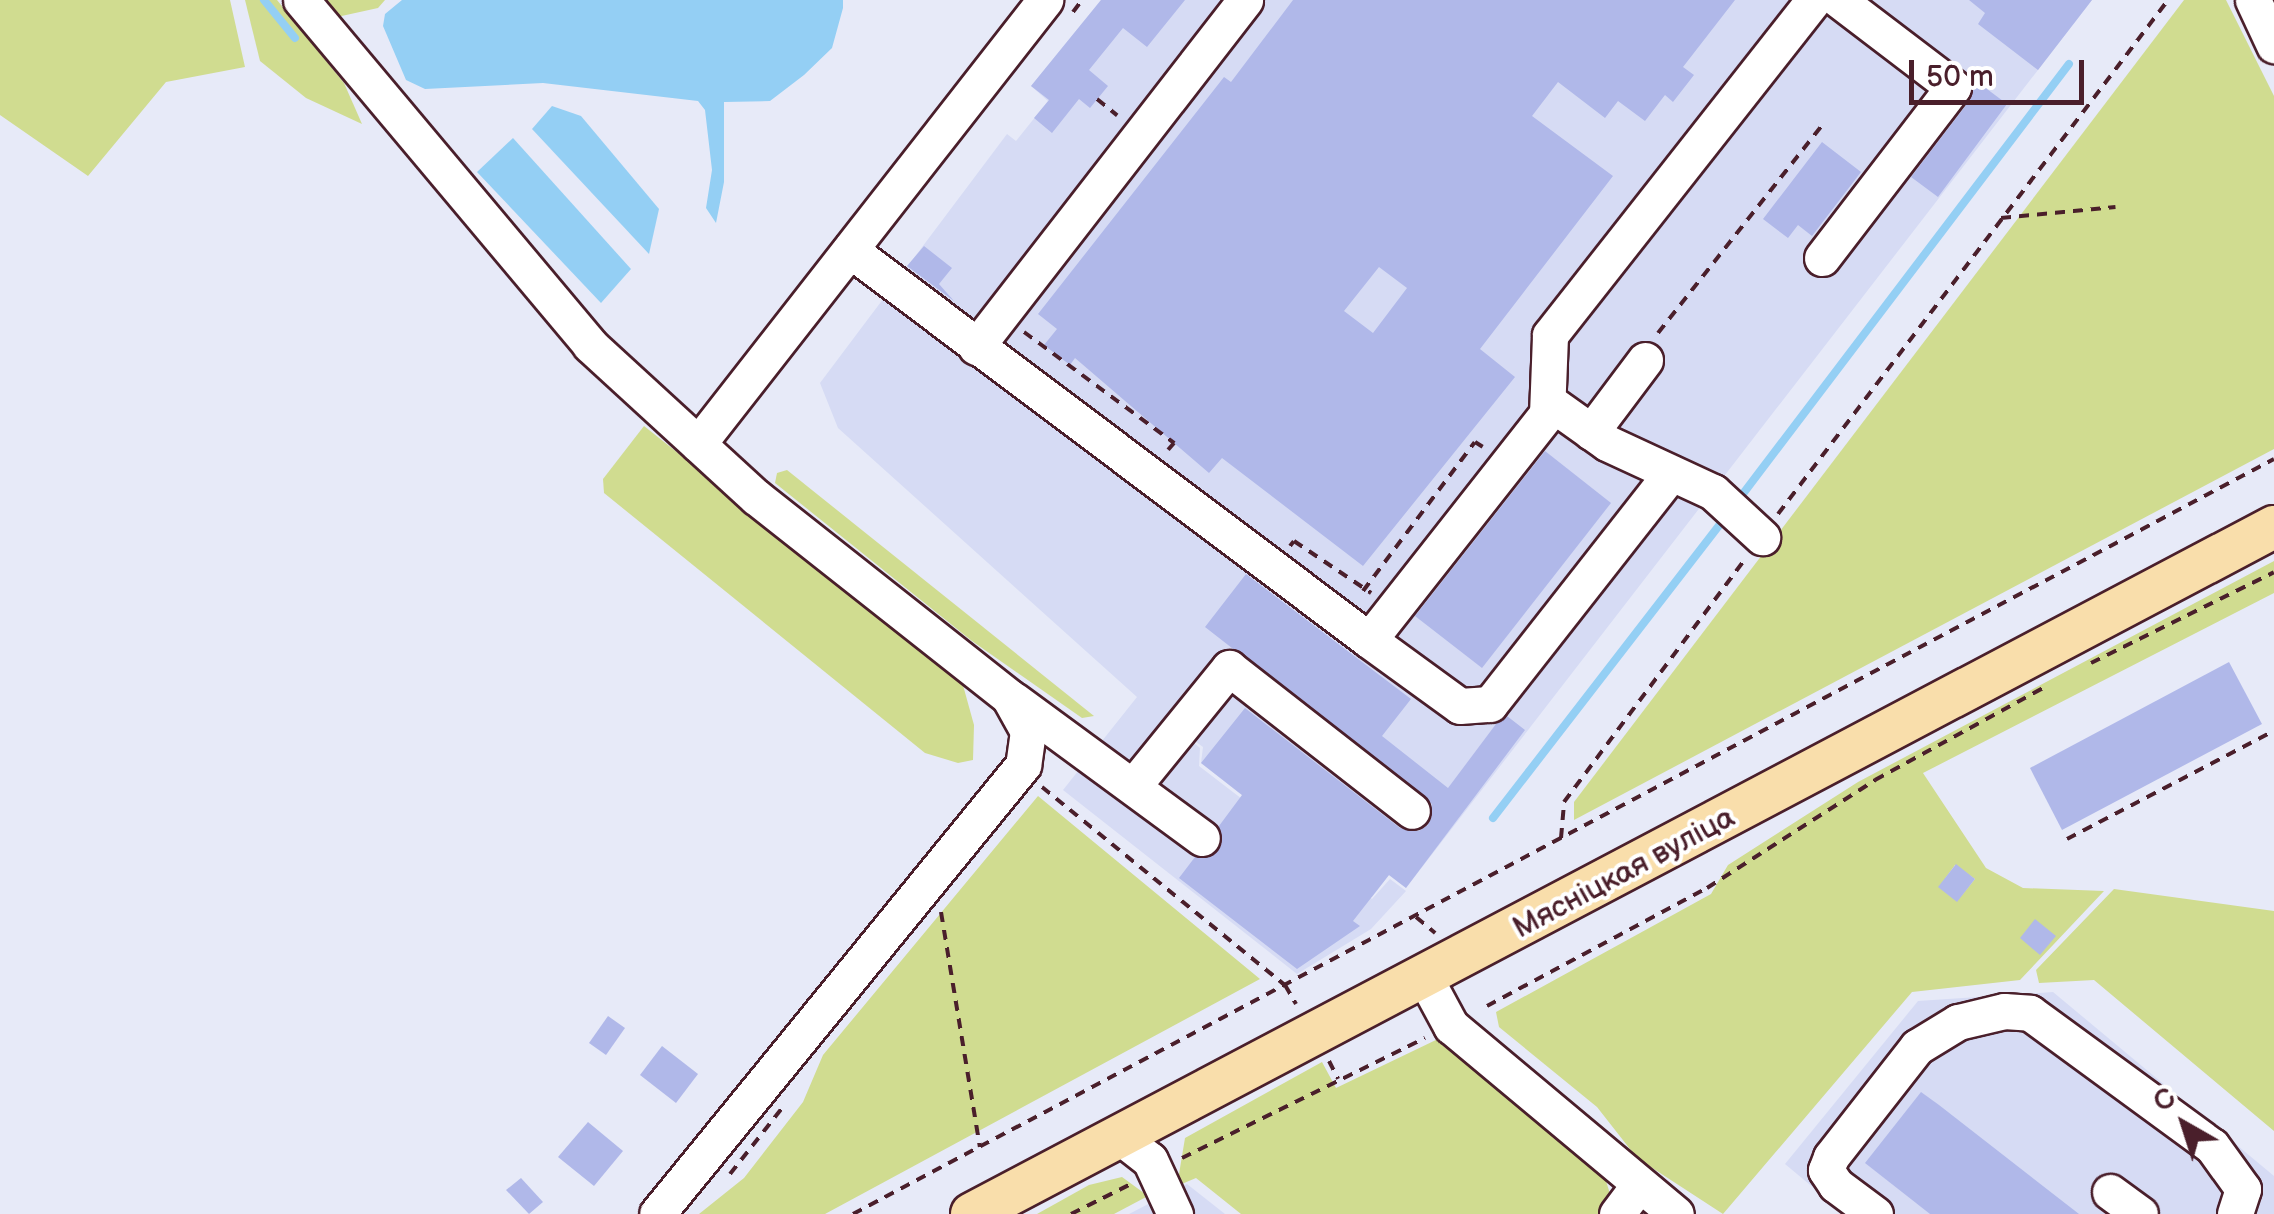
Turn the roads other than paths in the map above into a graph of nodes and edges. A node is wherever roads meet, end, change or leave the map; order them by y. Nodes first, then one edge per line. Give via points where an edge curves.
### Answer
1 (302, 0) edge
2 (1046, 0) edge
3 (1245, 0) edge
4 (1814, 0) edge
5 (1839, 0) edge
6 (2253, 0) edge
7 (2274, 45) edge
8 (850, 250) junction
9 (1822, 258) dead end
10 (976, 347) junction
11 (1645, 360) road end
12 (1548, 401) junction
13 (1591, 432) junction
14 (698, 444) junction
15 (1672, 473) junction
16 (2274, 528) edge
17 (1762, 537) road end
18 (1370, 640) junction
19 (1010, 696) junction
20 (1134, 785) junction
21 (1412, 811) dead end
22 (1202, 838) dead end
23 (1424, 978) junction
24 (1119, 1136) junction
25 (2110, 1192) dead end
26 (1628, 1200) edge
27 (657, 1214) edge
28 (972, 1214) edge
29 (1174, 1214) edge
30 (1676, 1214) edge
31 (1874, 1214) edge
32 (2140, 1214) edge
33 (2236, 1214) edge

1 - 14 lane via 590,345
2 - 8 lane
3 - 10 lane
4 - 12 lane via 1550,336
5 - 9 lane via 1953,87
6 - 7 lane
8 - 10 lane
8 - 14 lane
10 - 18 lane
11 - 13 lane
12 - 13 lane
12 - 18 lane via 1547,414
13 - 15 lane
14 - 19 lane
15 - 17 lane via 1713,492
15 - 18 lane via 1490,704 1460,706
16 - 23 main road, Мясніцкая вуліца
19 - 20 lane
19 - 27 lane via 1028,731 1023,765
20 - 21 lane via 1229,668
20 - 22 lane
23 - 24 main road, Мясніцкая вуліца
23 - 26 lane via 1451,1026
24 - 28 main road, Мясніцкая вуліца
24 - 29 lane via 1156,1172
25 - 32 lane
26 - 30 lane
31 - 33 lane via 1836,1185 1826,1170 1831,1157 1916,1047 1958,1022 2004,1012 2030,1013 2212,1146 2243,1189

